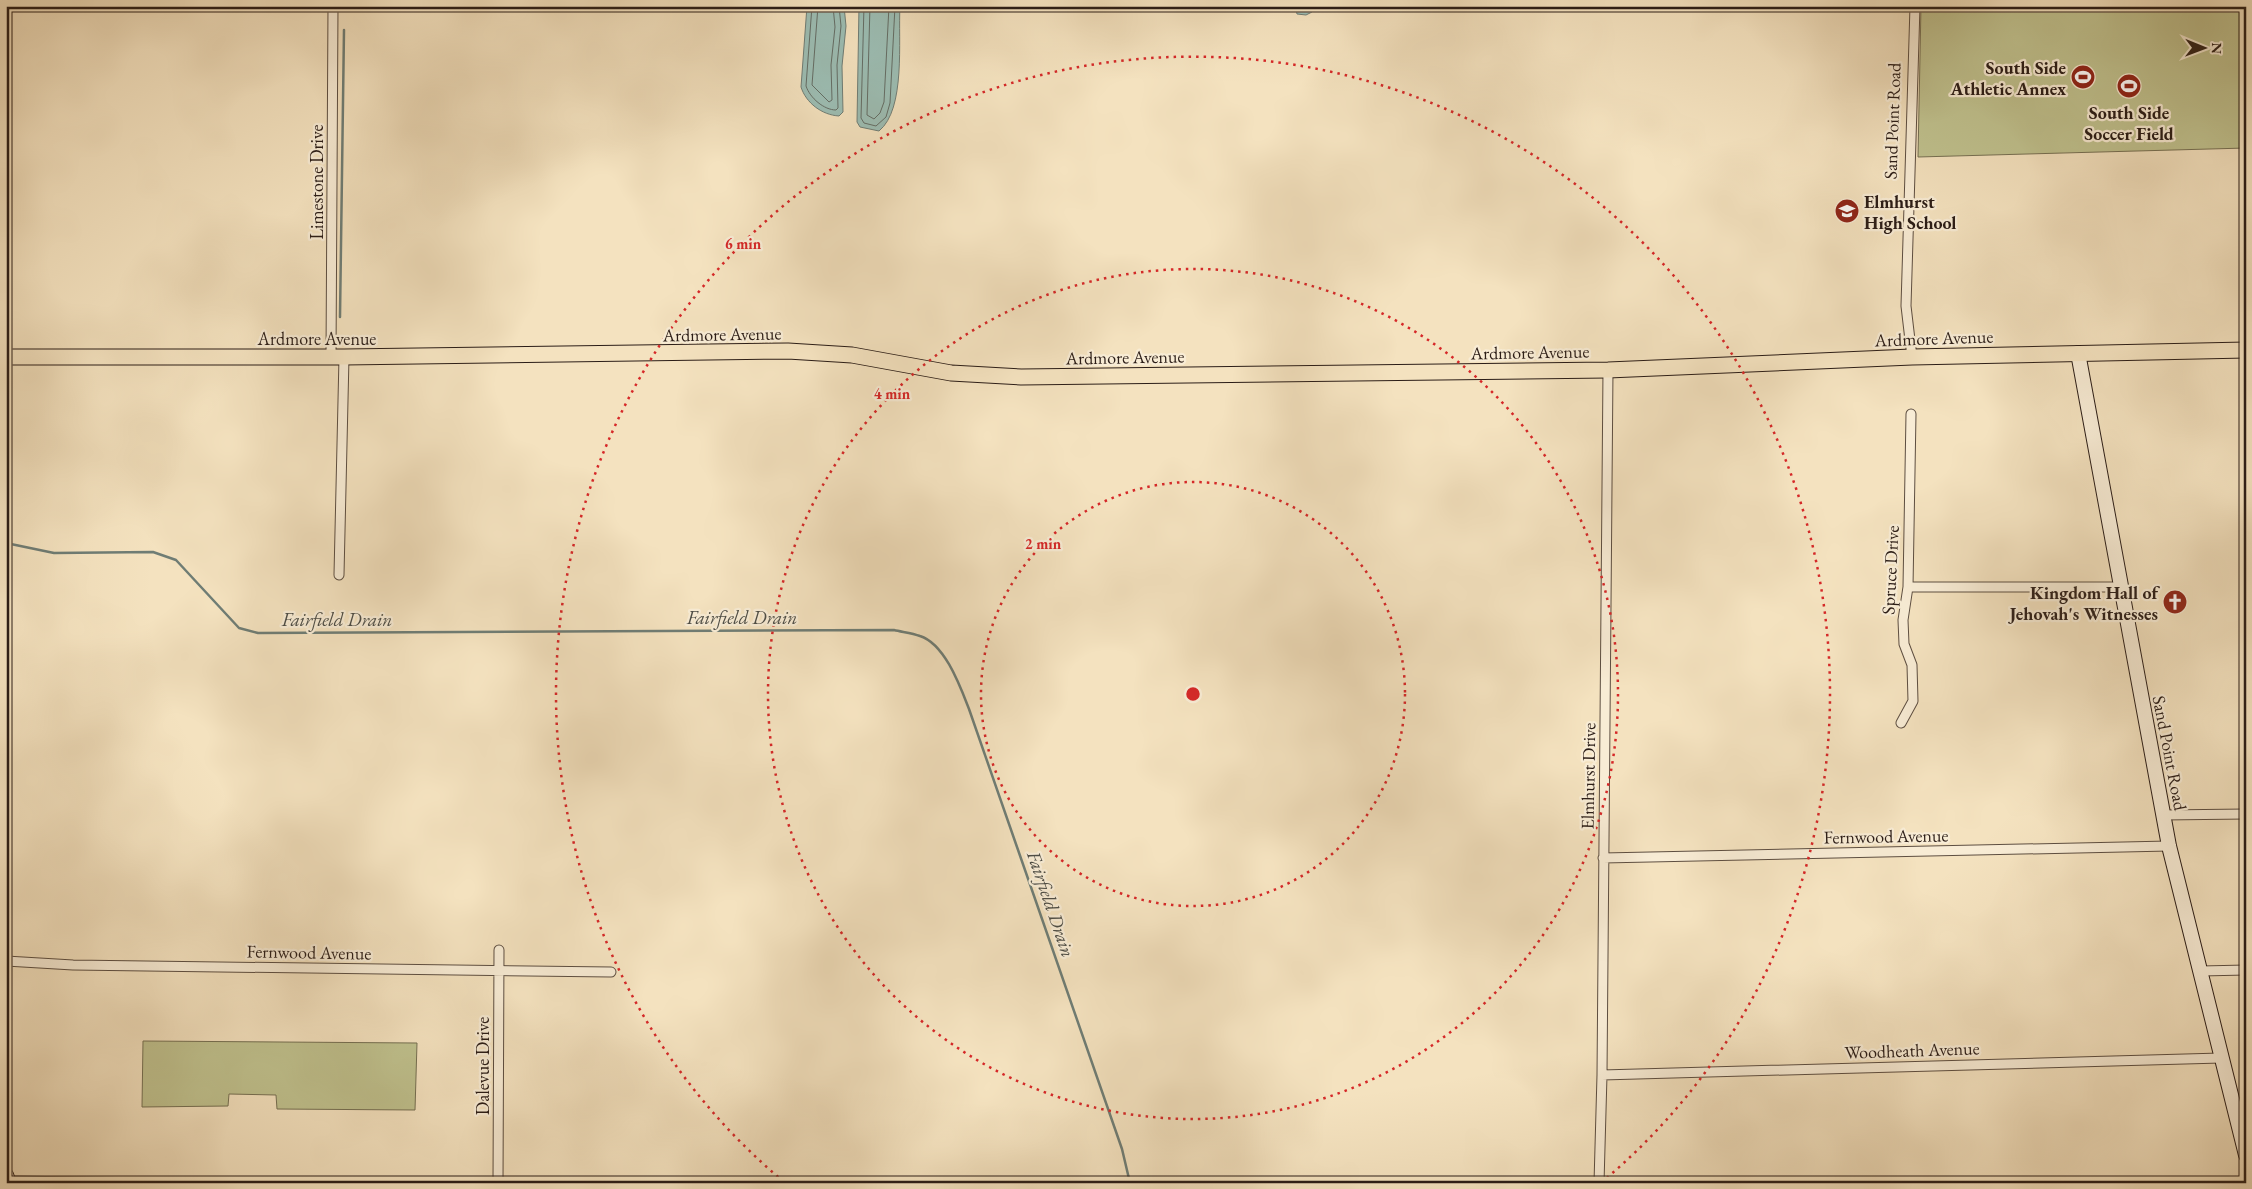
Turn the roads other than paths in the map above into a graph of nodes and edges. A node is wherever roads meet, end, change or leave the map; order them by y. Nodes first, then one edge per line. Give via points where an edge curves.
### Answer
1 (333, 6) edge
2 (1915, 6) edge
3 (2246, 350) edge
4 (2078, 353) junction
5 (6, 357) edge
6 (1912, 357) junction
7 (337, 358) junction
8 (1608, 370) junction
9 (1911, 414) dead end
10 (339, 575) dead end
11 (1908, 587) junction
12 (2120, 587) junction
13 (1901, 723) dead end
14 (2246, 814) edge
15 (2163, 815) junction
16 (2169, 846) junction
17 (1603, 858) junction
18 (499, 950) dead end
19 (6, 961) edge
20 (499, 970) junction
21 (2246, 970) edge
22 (2201, 971) junction
23 (611, 972) dead end
24 (2222, 1058) junction
25 (1602, 1075) junction
26 (2246, 1155) edge
27 (8, 1180) edge
28 (155, 1183) edge
29 (498, 1183) edge
30 (1599, 1183) edge

1 - 7 street, Limestone Drive
2 - 6 street, Sand Point Road via 1906,306
3 - 4 main road, Ardmore Avenue
4 - 6 main road, Ardmore Avenue
4 - 12 street, Sand Point Road
5 - 7 main road, Ardmore Avenue
6 - 8 main road, Ardmore Avenue
7 - 8 main road, Ardmore Avenue via 788,351 852,355 951,372 1021,377
7 - 10 street, Limestone Drive
8 - 17 street, Elmhurst Drive
9 - 11 street, Spruce Drive
11 - 12 street
11 - 13 street, Spruce Drive via 1903,620 1904,644 1912,665 1913,701
12 - 15 street, Sand Point Road
14 - 15 street
15 - 16 street, Sand Point Road
16 - 17 street, Fernwood Avenue
16 - 22 street, Sand Point Road
17 - 25 street, Elmhurst Drive
18 - 20 street, Dalevue Drive
19 - 20 street, Fernwood Avenue via 73,965
20 - 23 street, Fernwood Avenue
20 - 29 street, Dalevue Drive
21 - 22 street
22 - 24 street, Sand Point Road
24 - 25 street, Woodheath Avenue
24 - 26 street, Sand Point Road
25 - 30 street, Elmhurst Drive
27 - 28 street

